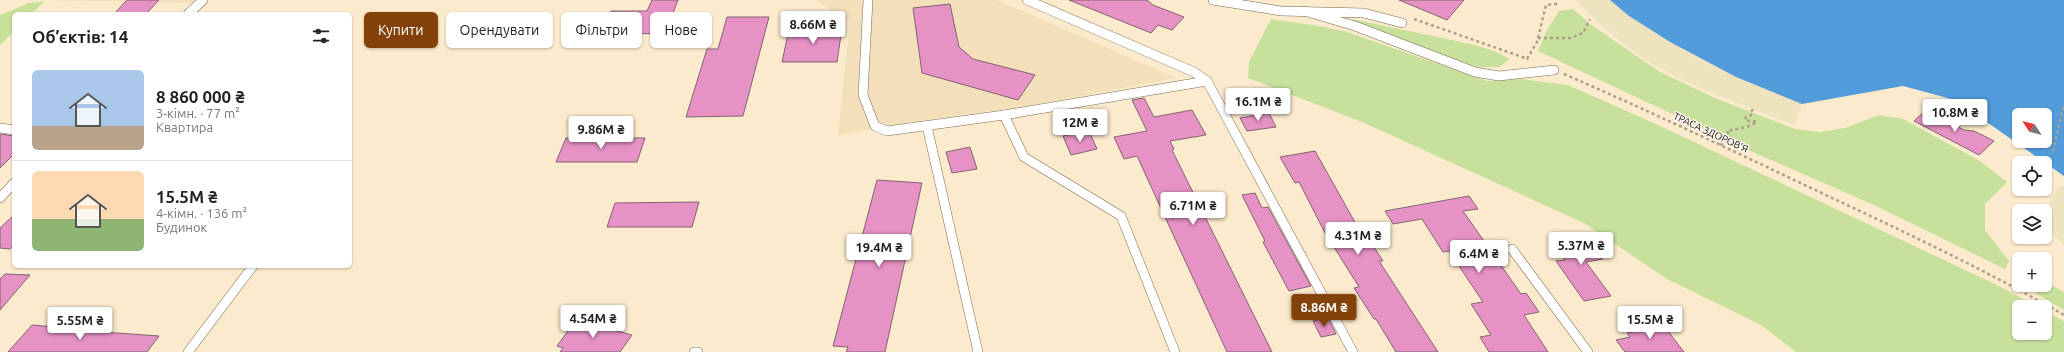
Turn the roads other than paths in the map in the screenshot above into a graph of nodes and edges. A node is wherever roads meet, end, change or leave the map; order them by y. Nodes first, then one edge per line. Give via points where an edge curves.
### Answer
1 (203, 0) edge
2 (868, 0) edge
3 (1027, 0) edge
4 (1213, 0) edge
5 (1304, 11) junction
6 (190, 12) edge
7 (1402, 23) dead end
8 (1554, 70) road end
9 (1207, 81) junction
10 (1004, 114) junction
11 (927, 126) junction
12 (0, 128) edge
13 (12, 130) edge
14 (12, 185) edge
15 (0, 198) edge
16 (1512, 249) dead end
17 (251, 268) edge
18 (188, 352) edge
19 (694, 352) edge
20 (698, 352) edge
21 (978, 352) edge
22 (1175, 352) edge
23 (1353, 352) edge
24 (1588, 352) edge

1 - 6 lane
2 - 11 lane via 863,95 875,126 887,131
3 - 9 lane via 1194,72
4 - 5 lane via 1281,12
5 - 7 lane via 1364,13
5 - 8 lane via 1355,26 1475,72 1499,76
9 - 10 lane
9 - 23 lane
10 - 11 lane
10 - 22 lane via 1024,157 1121,216
11 - 21 lane
12 - 13 lane
14 - 15 lane
16 - 24 lane
17 - 18 lane
19 - 20 lane

